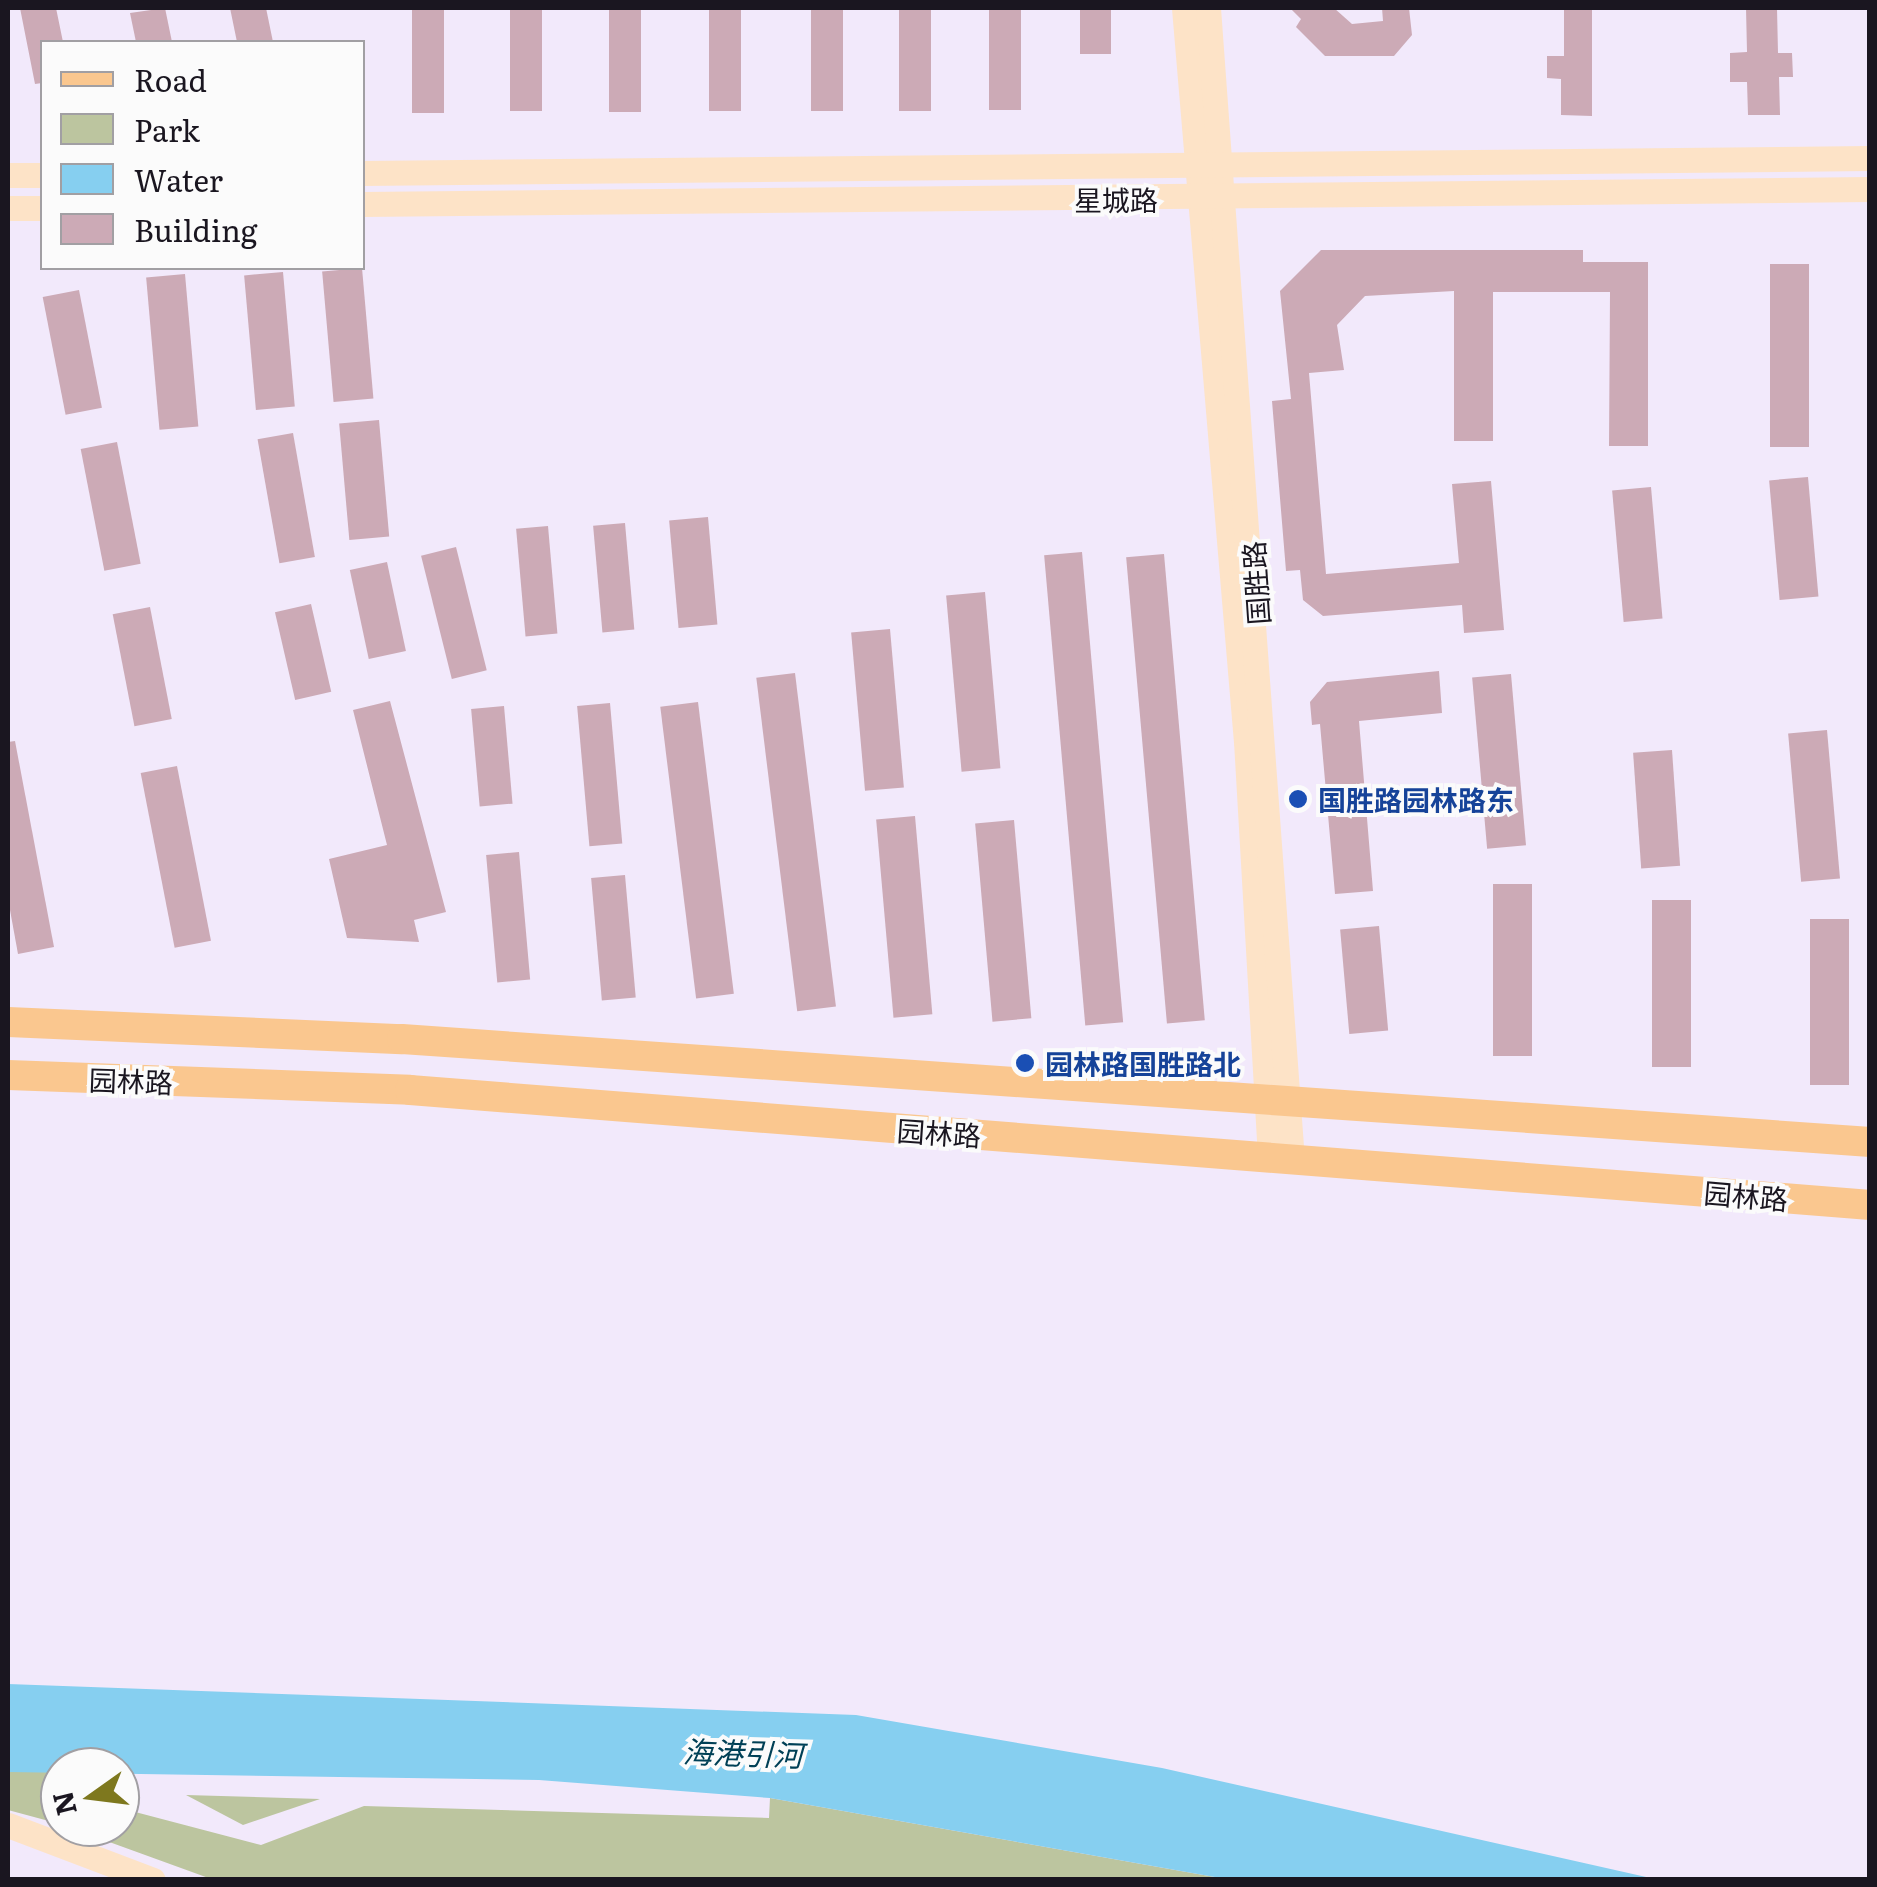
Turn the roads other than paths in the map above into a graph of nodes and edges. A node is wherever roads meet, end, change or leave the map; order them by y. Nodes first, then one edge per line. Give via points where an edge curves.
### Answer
1 (1184, 8) edge
2 (1208, 8) edge
3 (1870, 158) edge
4 (1210, 168) junction
5 (365, 173) edge
6 (40, 175) edge
7 (8, 176) edge
8 (1870, 189) edge
9 (1213, 198) junction
10 (365, 204) edge
11 (8, 208) edge
12 (40, 208) edge
13 (8, 1022) edge
14 (8, 1076) edge
15 (1278, 1096) junction
16 (1870, 1142) edge
17 (1281, 1158) junction
18 (1870, 1205) edge
19 (8, 1825) edge
20 (153, 1880) edge

1 - 4 street, 国胜路
2 - 4 street, 国胜路
3 - 4 street, 星城路
4 - 5 street, 星城路
4 - 9 street, 国胜路
6 - 7 street
8 - 9 street, 星城路
9 - 10 street, 星城路
9 - 15 street, 国胜路
11 - 12 street
13 - 15 main road, 园林路
14 - 17 main road, 园林路 via 410,1090
15 - 16 main road, 园林路
15 - 17 street, 国胜路
17 - 18 main road, 园林路
19 - 20 street

